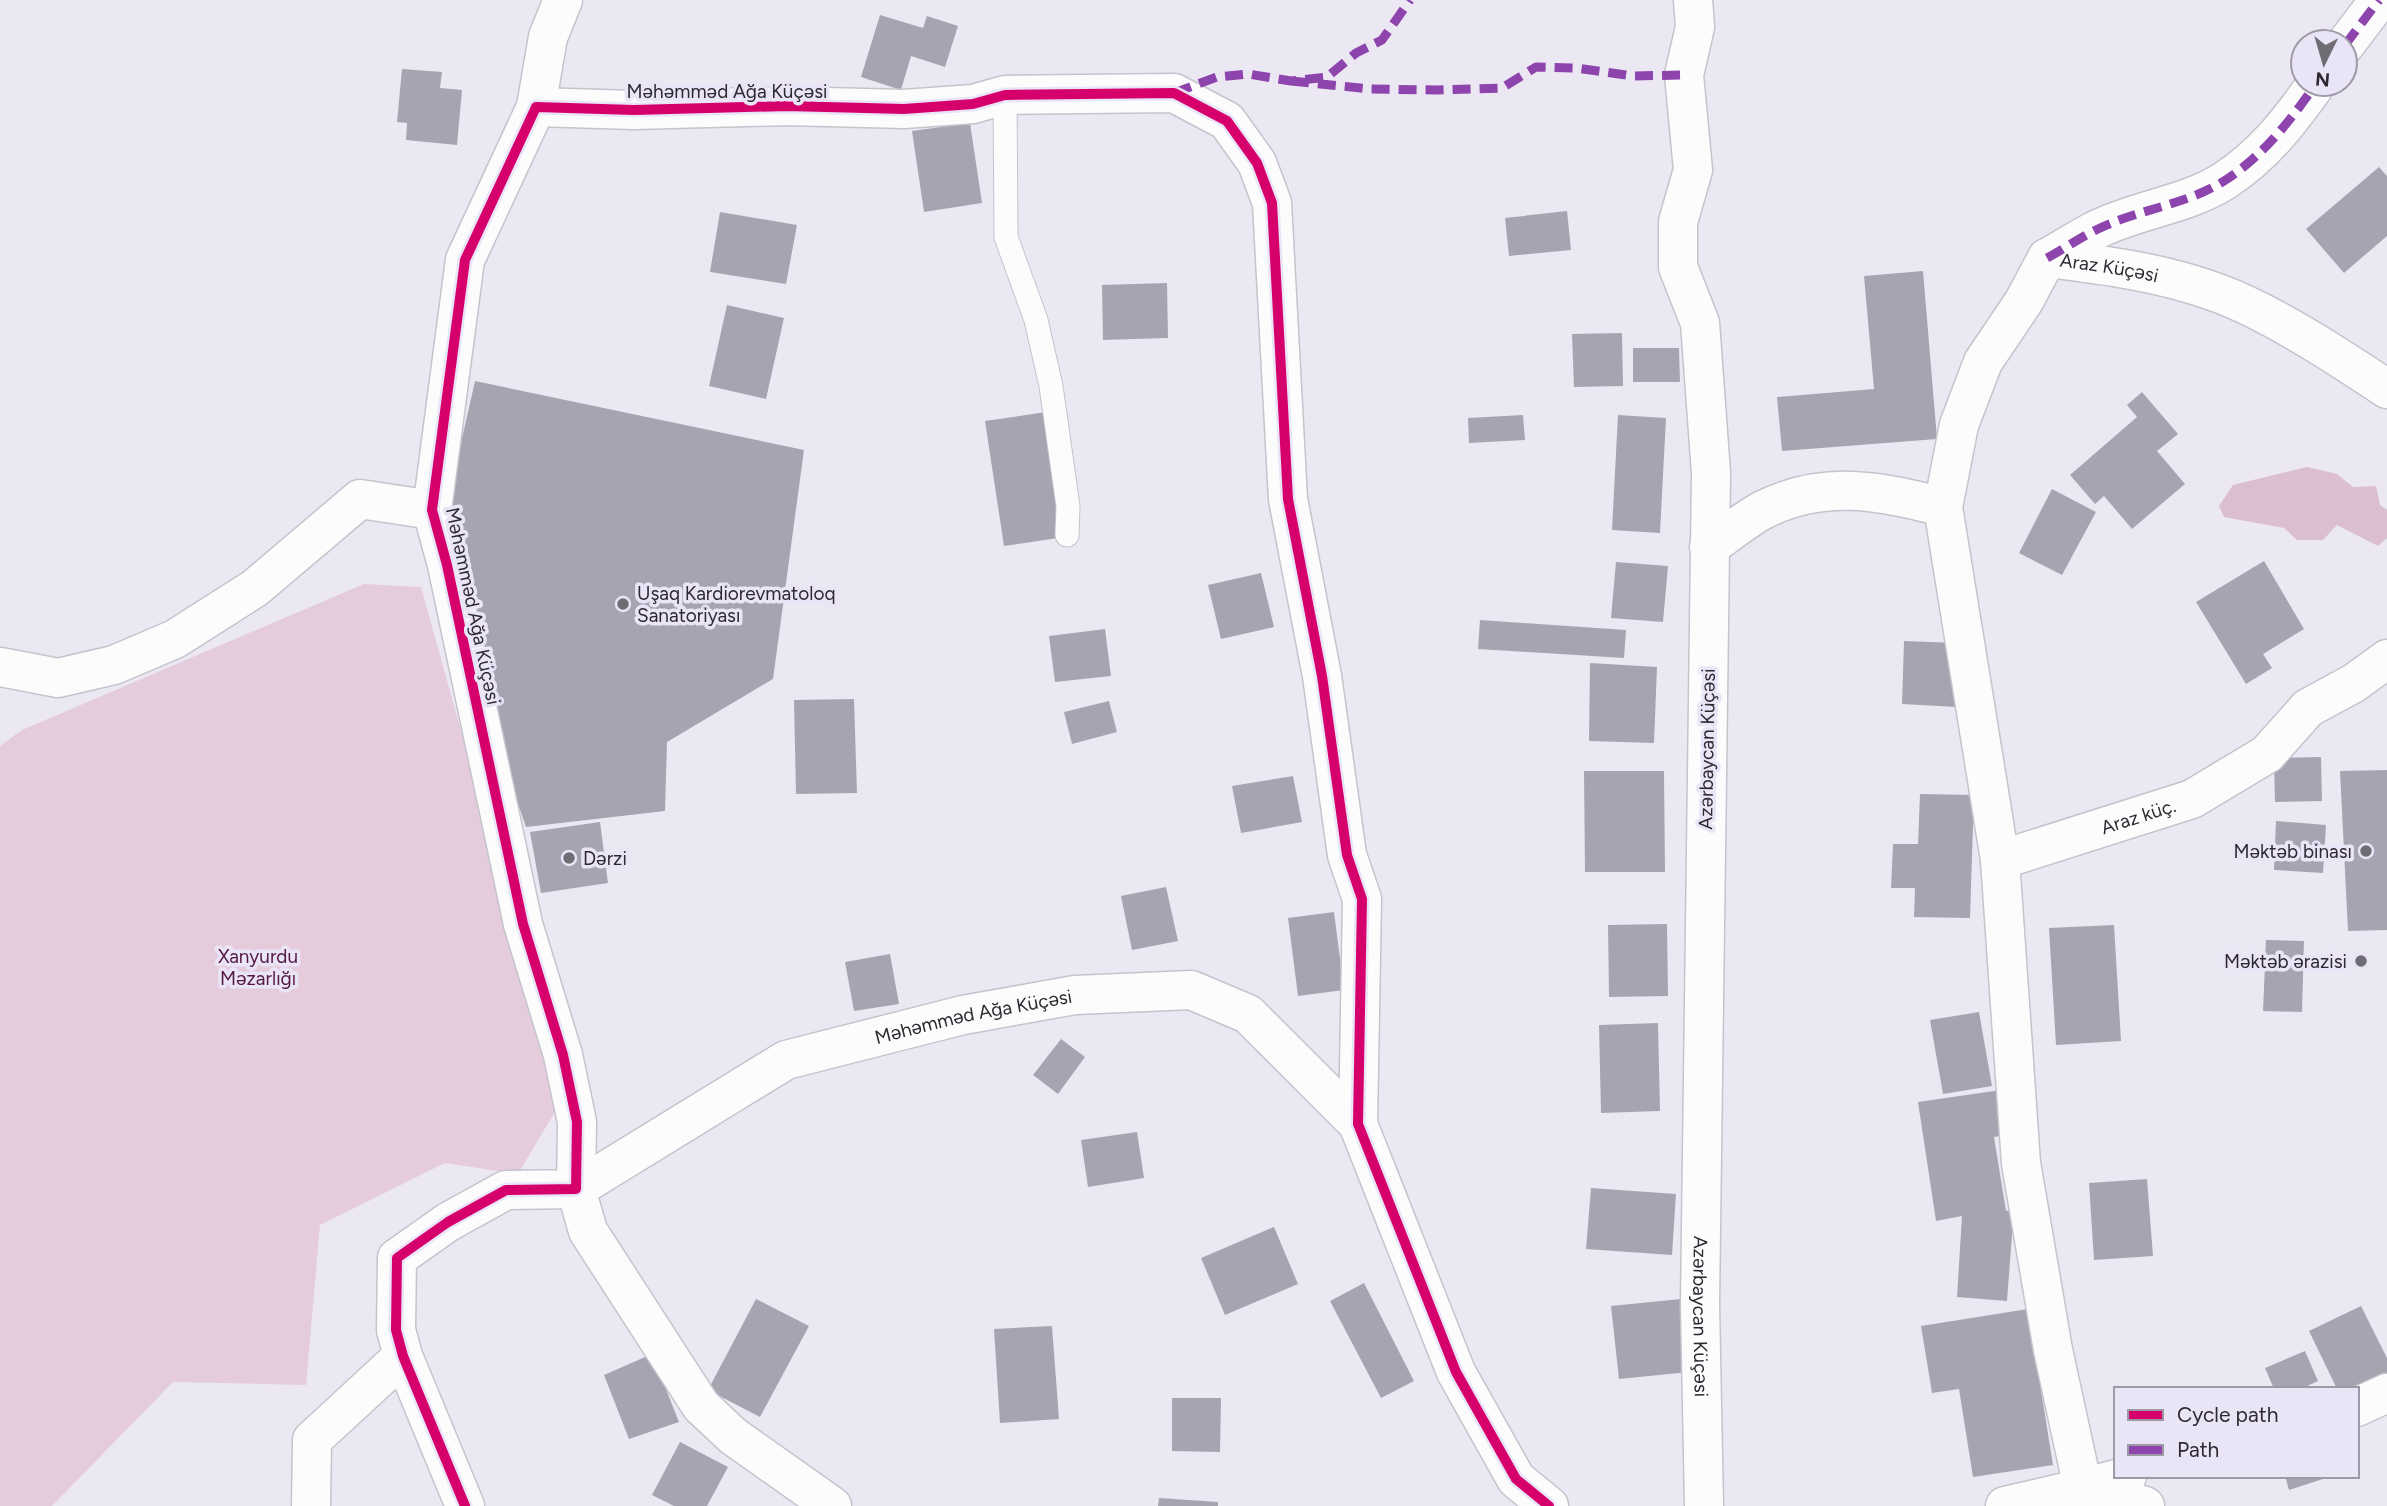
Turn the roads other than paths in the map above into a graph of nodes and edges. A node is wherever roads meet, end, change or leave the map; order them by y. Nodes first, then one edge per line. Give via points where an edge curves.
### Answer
1 (563, 0) edge
2 (1693, 0) edge
3 (2379, 0) edge
4 (2358, 28) edge
5 (1005, 95) junction
6 (2306, 98) edge
7 (536, 107) junction
8 (2047, 258) junction
9 (2387, 389) edge
10 (1943, 507) junction
11 (432, 510) junction
12 (1067, 535) dead end
13 (1709, 547) junction
14 (2387, 659) edge
15 (0, 667) edge
16 (2000, 860) junction
17 (1358, 1124) junction
18 (576, 1189) junction
19 (403, 1356) junction
20 (2387, 1393) edge
21 (2359, 1406) edge
22 (2120, 1478) edge
23 (2083, 1488) junction
24 (310, 1506) edge
25 (465, 1506) edge
26 (832, 1506) edge
27 (1549, 1506) edge
28 (1704, 1506) edge
29 (2005, 1506) edge
30 (2145, 1506) edge

1 - 7 street via 548,37
2 - 13 street, Azərbaycan Küçəsi via 1695,27 1684,75 1693,170 1678,222 1678,267 1700,323 1711,473
3 - 4 street
5 - 7 street, Məhəmməd Ağa Küçəsi via 974,104 904,109
5 - 12 lane via 1006,236 1036,320 1051,386 1068,506
5 - 17 street, Məhəmməd Ağa Küçəsi via 1174,93 1227,121 1257,163 1272,203 1288,499 1322,676 1347,855 1362,899
6 - 8 street, Araz Küçəsi via 2256,157 2223,182 2099,228
7 - 11 street, Məhəmməd Ağa Küçəsi via 465,260
8 - 9 street, Araz Küçəsi via 2134,269 2216,292
8 - 10 street via 1983,362 1959,425
10 - 13 street via 1881,492 1822,490 1764,510
10 - 16 street
11 - 15 street, Məhəmməd Ağa Küçəsi via 360,499 255,588 175,639 114,664 58,678
11 - 18 street, Məhəmməd Ağa Küçəsi via 523,924 563,1055 577,1122
13 - 28 street, Azərbaycan Küçəsi via 1700,1304
14 - 16 street, Araz küç. via 2308,708 2267,754 2192,799
16 - 23 street via 2021,1163 2053,1350
17 - 18 street, Məhəmməd Ağa Küçəsi via 1248,1014 1191,990 1074,995 963,1014 786,1059
17 - 27 street via 1456,1372 1516,1479
18 - 19 street via 506,1190 448,1222 397,1258 396,1330
18 - 26 street, Məhəmməd Ağa Küçəsi via 588,1231 701,1406 733,1436
19 - 24 street via 312,1440
19 - 25 street
20 - 21 street
22 - 23 street
23 - 29 street
23 - 30 street

